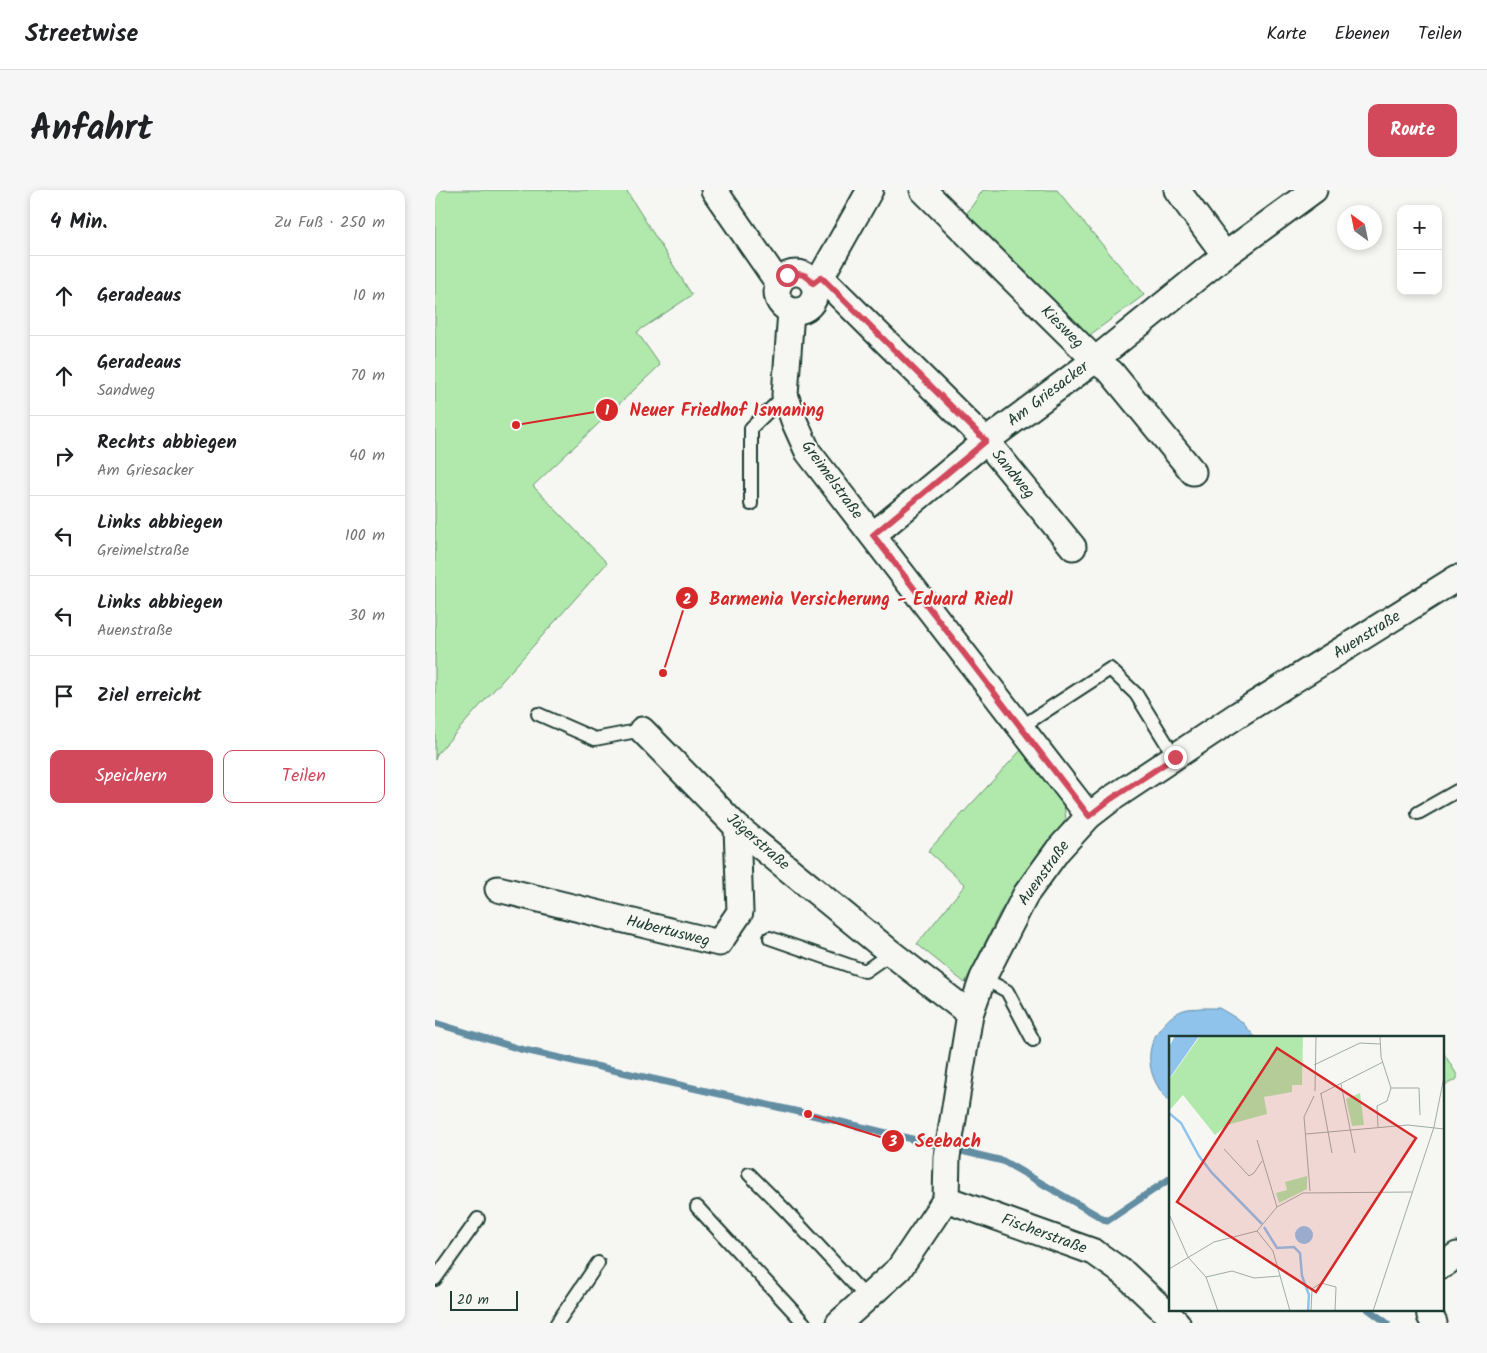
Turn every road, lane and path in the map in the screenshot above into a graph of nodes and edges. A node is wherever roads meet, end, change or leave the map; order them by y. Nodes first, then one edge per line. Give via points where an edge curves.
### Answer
1 (714, 190) edge
2 (870, 190) edge
3 (923, 190) edge
4 (1177, 190) edge
5 (1314, 190) edge
6 (1225, 256) junction
7 (817, 280) junction
8 (779, 284) junction
9 (791, 310) junction
10 (1095, 360) junction
11 (785, 394) junction
12 (986, 441) junction
13 (1193, 472) dead end
14 (751, 504) dead end
15 (873, 535) junction
16 (1073, 547) dead end
17 (1457, 578) edge
18 (538, 714) dead end
19 (1021, 727) junction
20 (643, 730) joint
21 (1175, 757) junction
22 (1457, 791) edge
23 (1418, 812) dead end
24 (1089, 816) junction
25 (737, 827) junction
26 (498, 889) dead end
27 (769, 938) dead end
28 (891, 953) junction
29 (983, 978) junction
30 (970, 1014) junction
31 (1033, 1040) dead end
32 (749, 1174) dead end
33 (947, 1199) junction
34 (697, 1207) dead end
35 (478, 1220) dead end
36 (1457, 1255) edge
37 (597, 1264) dead end
38 (1444, 1264) edge
39 (435, 1279) edge
40 (867, 1298) junction
41 (1429, 1310) edge
42 (557, 1323) edge
43 (804, 1323) edge
44 (839, 1323) edge
45 (1177, 1323) edge
46 (1434, 1323) edge

1 - 8 street
2 - 7 street
3 - 10 street, Kiesweg
4 - 6 street
5 - 6 street, Am Griesacker
6 - 10 street, Am Griesacker
7 - 8 street via 799,273 787,275
7 - 9 street via 812,302 802,310
7 - 12 street, Sandweg
8 - 9 street via 777,294 781,304
9 - 11 street, Greimelstraße
10 - 12 street, Am Griesacker
10 - 13 street, Kiesweg via 1111,372
11 - 14 lane via 751,428
11 - 15 street, Greimelstraße via 807,452
12 - 15 street, Am Griesacker
12 - 16 street, Sandweg
15 - 19 street, Greimelstraße
17 - 21 street, Auenstraße
18 - 20 lane, Jägerstraße via 595,739
19 - 21 lane via 1110,669 1135,694
19 - 24 street, Greimelstraße
20 - 25 street, Jägerstraße
21 - 24 street, Auenstraße
22 - 23 lane
24 - 29 street, Auenstraße via 1058,850 1026,894
25 - 26 street, Hubertusweg via 740,912 719,943
25 - 28 street, Jägerstraße
27 - 28 lane via 865,971
28 - 30 street, Jägerstraße
29 - 30 street, Auenstraße
29 - 31 lane via 1007,991
30 - 33 street, Auenstraße via 949,1148
32 - 40 lane
33 - 40 street via 899,1269
33 - 45 street, Fischerstraße via 1094,1252 1125,1274
34 - 43 lane
35 - 39 lane
36 - 38 street
37 - 42 lane
40 - 44 street
41 - 46 street

